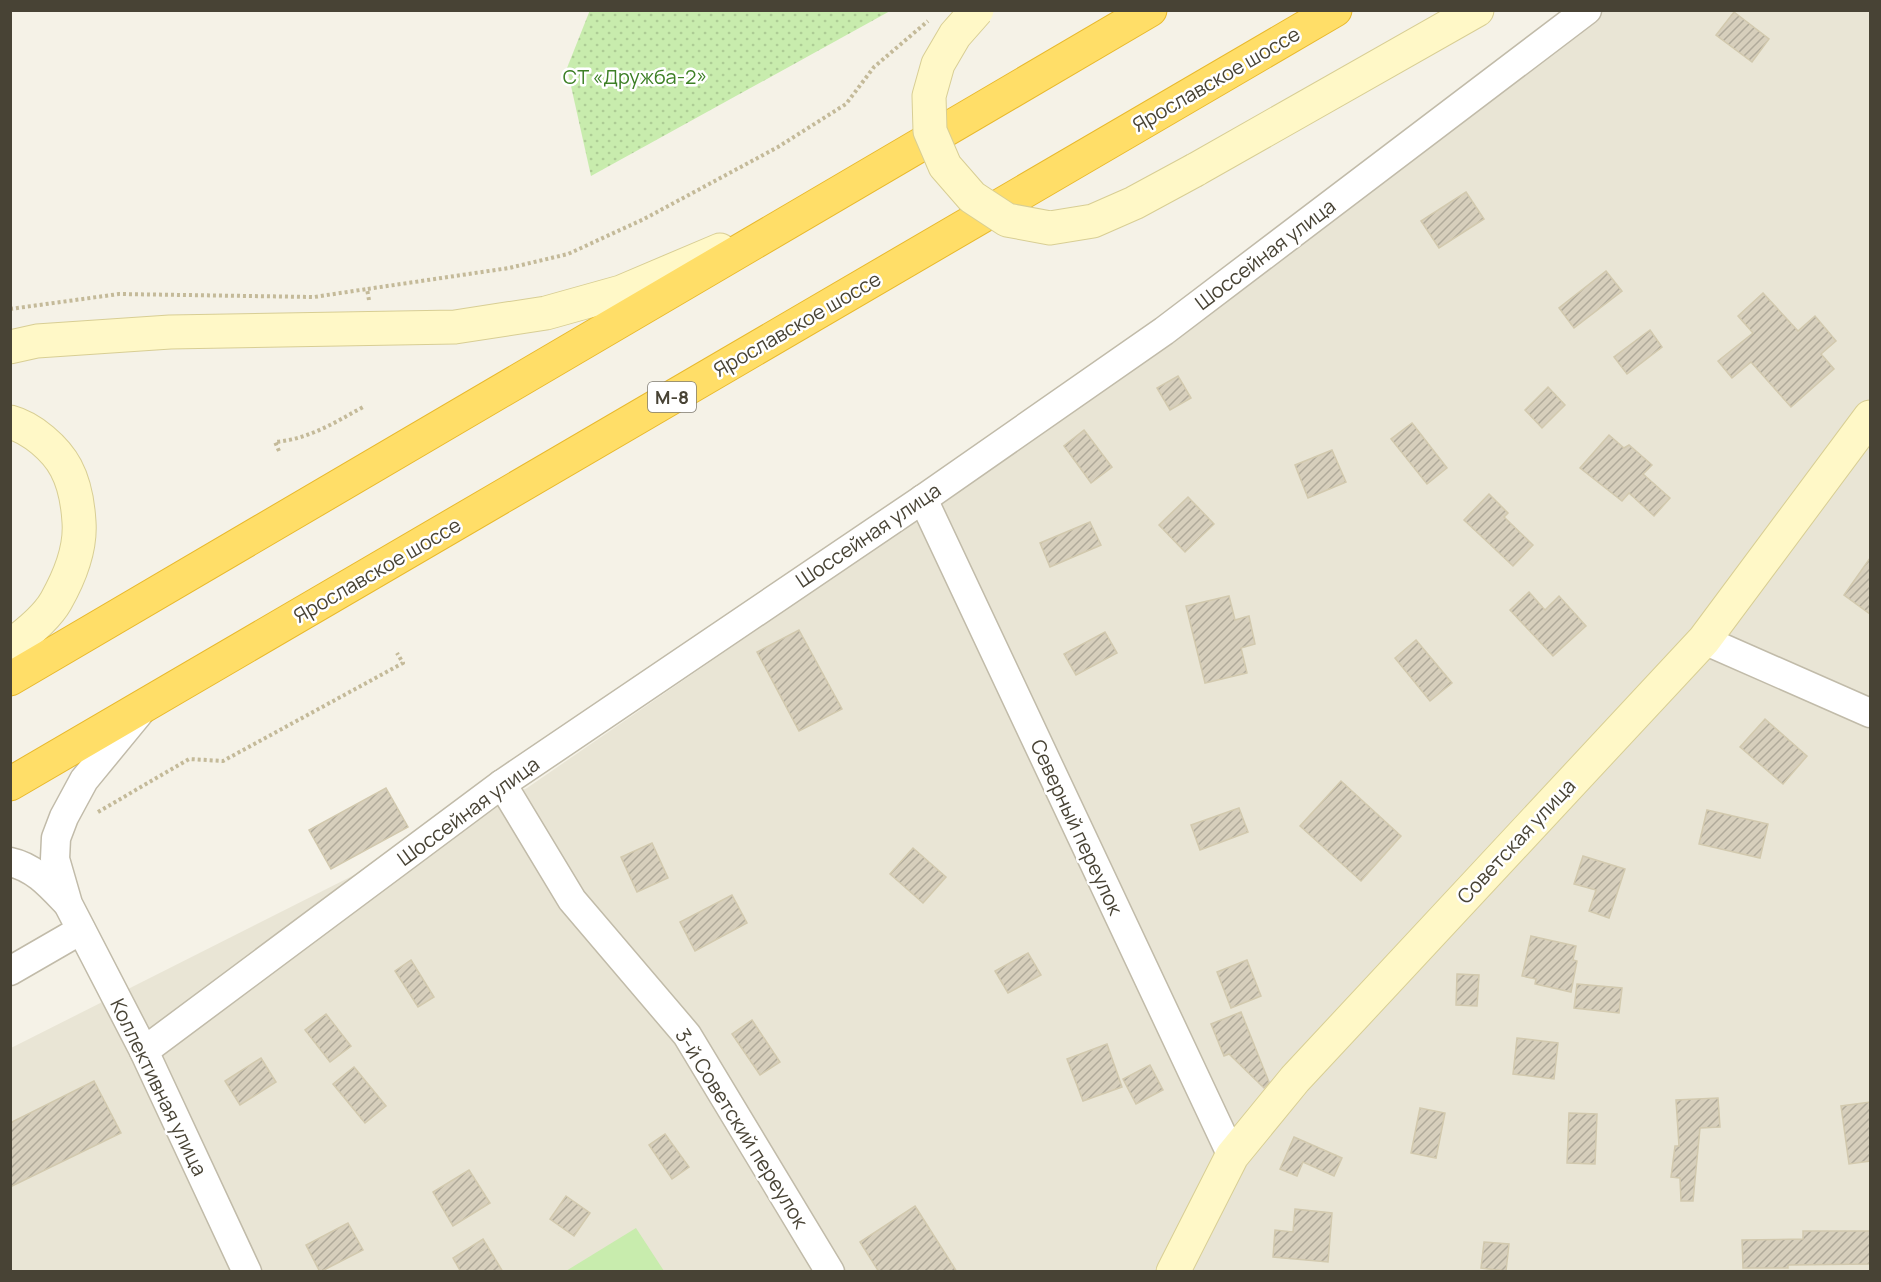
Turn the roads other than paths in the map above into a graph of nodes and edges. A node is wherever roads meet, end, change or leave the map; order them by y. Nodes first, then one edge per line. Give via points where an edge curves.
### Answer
1 (977, 10) edge
2 (1150, 10) edge
3 (1335, 10) edge
4 (1477, 10) edge
5 (1587, 10) edge
6 (796, 218) junction
7 (10, 347) edge
8 (1870, 417) edge
9 (10, 422) edge
10 (923, 499) junction
11 (1704, 640) junction
12 (10, 646) edge
13 (10, 679) edge
14 (145, 705) junction
15 (1870, 713) edge
16 (10, 784) edge
17 (502, 784) junction
18 (10, 862) edge
19 (68, 904) junction
20 (81, 930) junction
21 (10, 971) edge
22 (144, 1052) junction
23 (1232, 1156) junction
24 (247, 1272) edge
25 (830, 1272) edge
26 (1173, 1272) edge

1 - 4 street, bridge via 955,35 938,64 929,96 930,131 945,166 972,196 1007,220 1050,228 1093,221 1134,202
2 - 6 highway
3 - 14 highway, Ярославское шоссе / М-8
5 - 10 street, Шоссейная улица via 1164,331
6 - 7 street via 621,292 546,313 455,327 170,332 37,341
6 - 13 highway
8 - 11 street, Советская улица
9 - 12 street via 20,424 46,443 66,468 80,523 74,562 55,603
10 - 17 street, Шоссейная улица
10 - 23 street, Северный переулок
11 - 15 street
11 - 23 street, Советская улица via 1294,1079
14 - 16 highway, Ярославское шоссе / М-8
14 - 19 street, Коллективная улица via 84,780 64,817 56,838 55,859
17 - 22 street, Шоссейная улица
17 - 25 street, 3-й Советский переулок via 572,900 687,1035
18 - 19 street, Коллективная улица via 41,877
19 - 20 street, Коллективная улица
20 - 21 street
20 - 22 street, Коллективная улица
22 - 24 street, Коллективная улица
23 - 26 street, Советская улица

